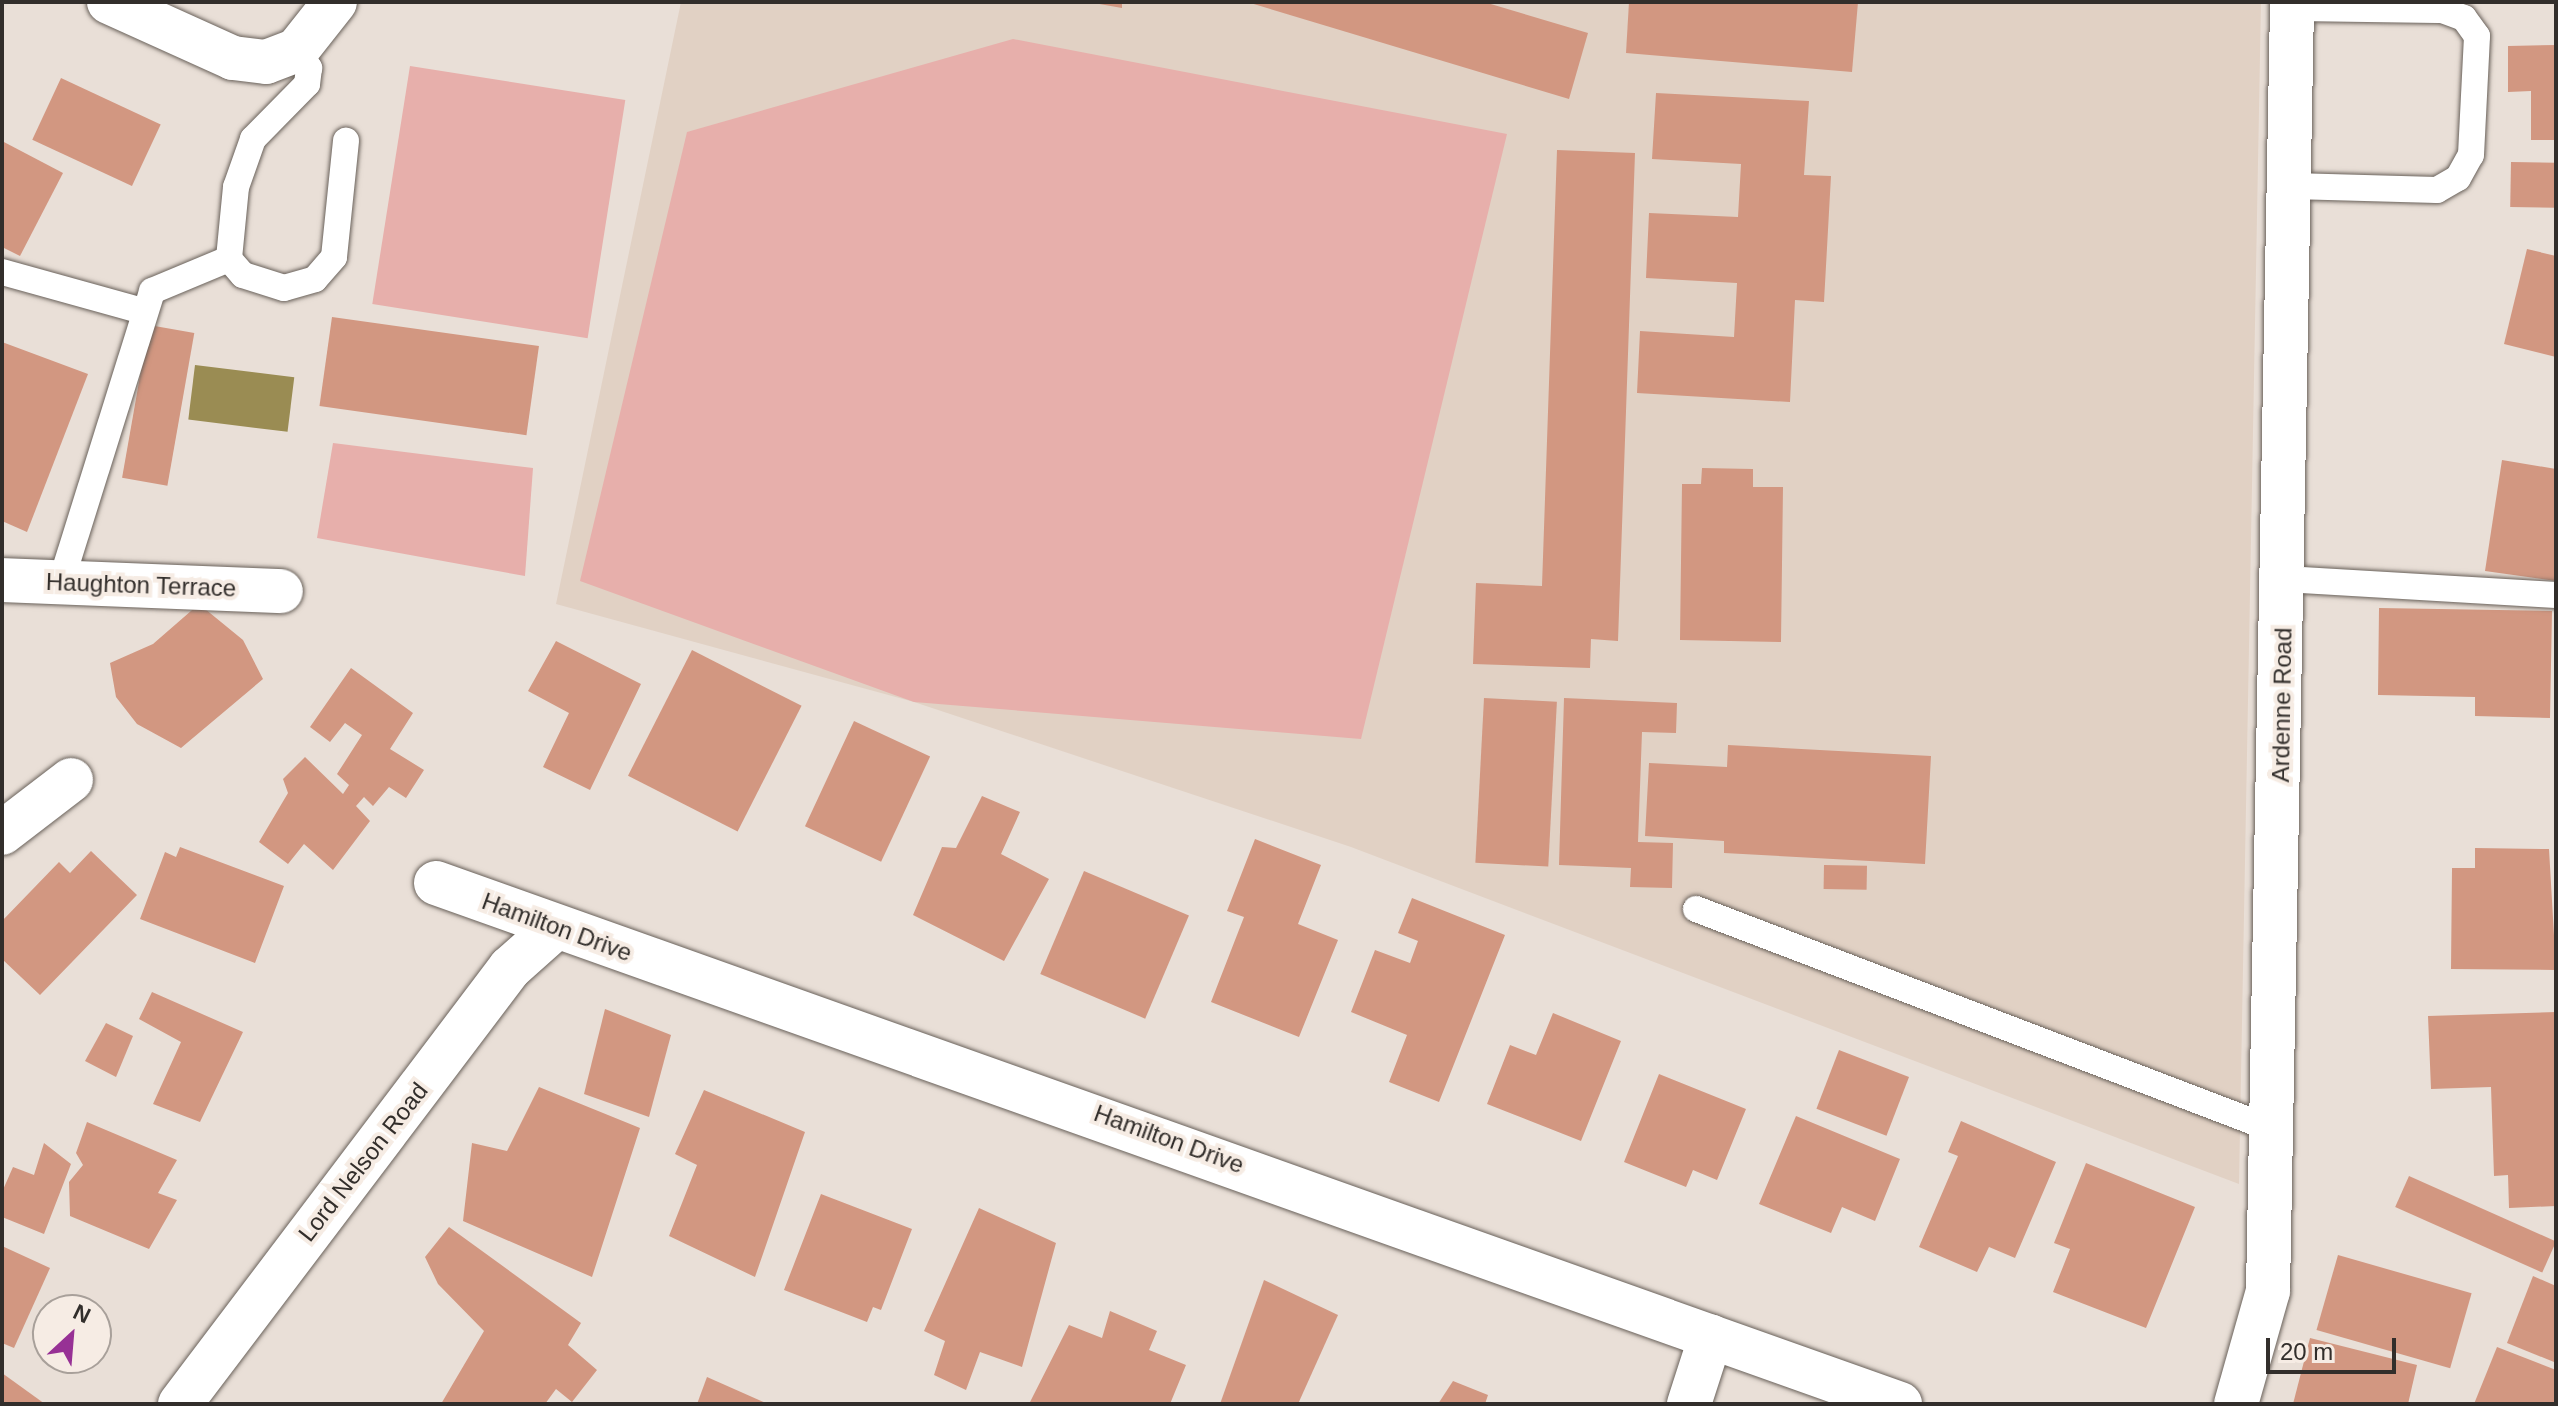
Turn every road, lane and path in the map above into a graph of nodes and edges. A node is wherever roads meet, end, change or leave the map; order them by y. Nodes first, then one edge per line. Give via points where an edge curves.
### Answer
1 (109, 2) edge
2 (335, 2) edge
3 (2292, 5) edge
4 (297, 50) junction
5 (346, 141) dead end
6 (2292, 186) junction
7 (229, 259) junction
8 (2, 272) edge
9 (143, 311) junction
10 (2285, 579) junction
11 (2, 580) edge
12 (61, 582) junction
13 (281, 591) dead end
14 (2556, 595) edge
15 (71, 780) dead end
16 (2, 833) edge
17 (436, 883) dead end
18 (1696, 909) dead end
19 (555, 928) junction
20 (2272, 1129) junction
21 (1711, 1336) junction
22 (180, 1404) edge
23 (1689, 1404) edge
24 (1900, 1404) edge
25 (2236, 1404) edge

1 - 4 street via 233,58 266,62
2 - 4 street
3 - 6 street, Ardenne Road
3 - 6 lane via 2442,10 2464,18 2477,36 2471,155 2458,178 2437,190
4 - 7 lane via 309,68 307,84 253,139 233,201
5 - 7 lane via 334,257 315,279 264,285
6 - 10 street, Ardenne Road
7 - 9 lane via 152,291
8 - 9 lane
9 - 12 lane
10 - 14 lane
10 - 20 street, Ardenne Road
11 - 12 street, Haughton Terrace
12 - 13 street, Haughton Terrace
15 - 16 street
17 - 19 street, Hamilton Drive
18 - 20 lane
19 - 21 street, Hamilton Drive via 1070,1103
19 - 22 street, Lord Nelson Road via 510,968
20 - 25 street, Ardenne Road via 2268,1291
21 - 23 street
21 - 24 street, Hamilton Drive

